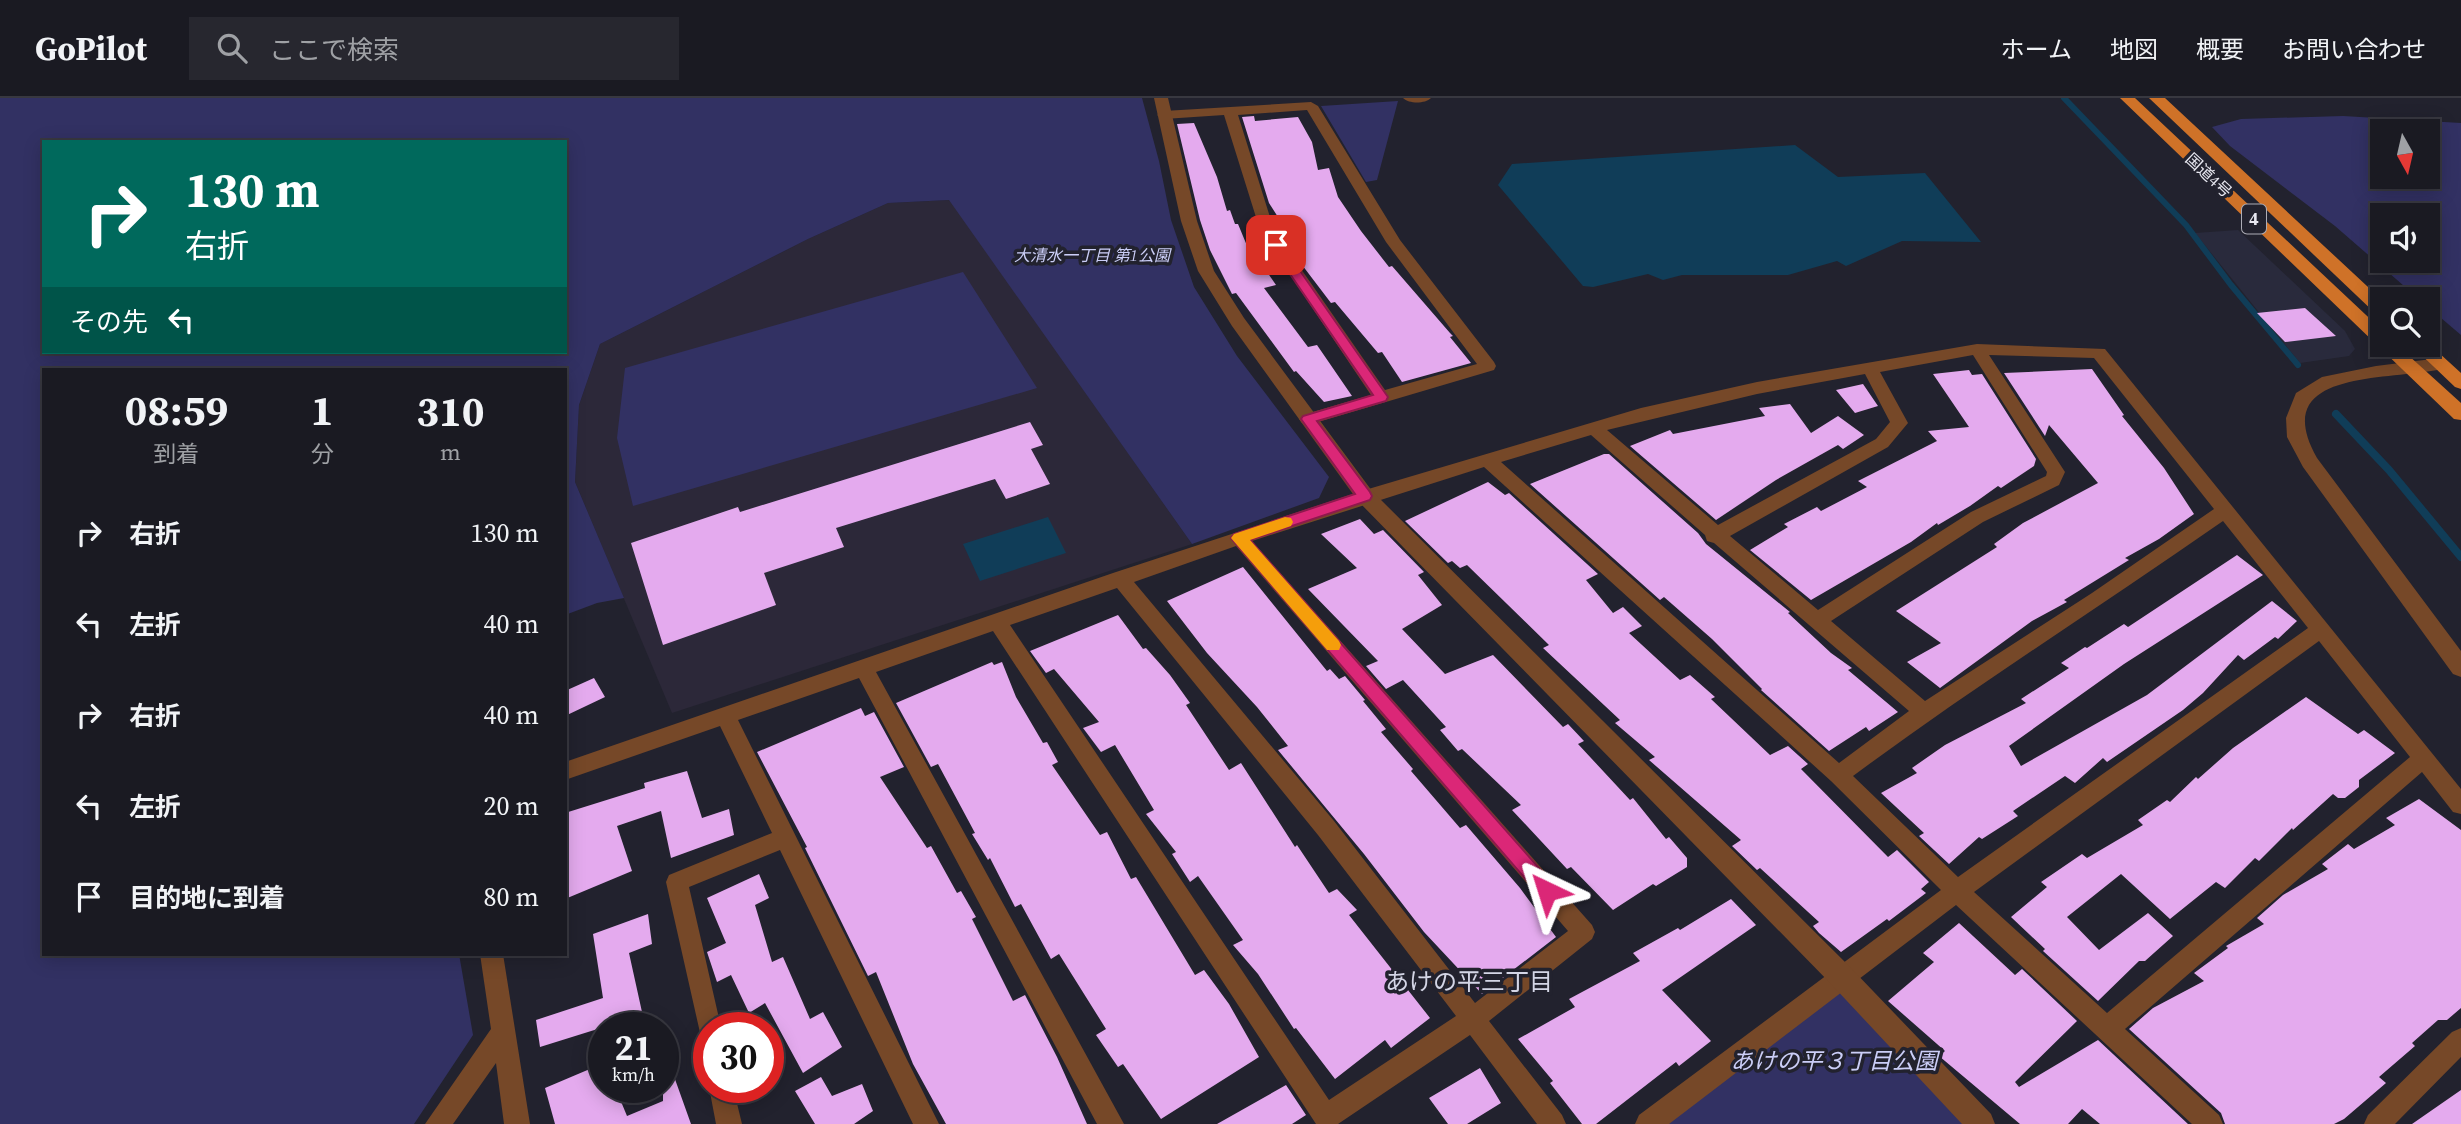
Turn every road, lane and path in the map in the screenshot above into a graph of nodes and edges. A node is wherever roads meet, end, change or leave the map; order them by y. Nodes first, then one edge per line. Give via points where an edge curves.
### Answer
1 (1410, 98) edge
2 (1424, 98) edge
3 (2127, 98) edge
4 (2156, 98) edge
5 (1163, 107) edge
6 (1230, 113) junction
7 (2370, 299) edge
8 (2370, 329) edge
9 (1977, 349) junction
10 (2400, 357) edge
11 (2433, 357) edge
12 (2440, 364) junction
13 (1869, 367) junction
14 (2411, 368) junction
15 (2461, 383) edge
16 (1381, 397) junction
17 (2461, 414) edge
18 (1308, 419) junction
19 (1595, 429) junction
20 (1488, 460) junction
21 (1365, 496) junction
22 (2224, 511) junction
23 (1714, 536) junction
24 (1239, 538) junction
25 (1120, 578) junction
26 (1818, 620) junction
27 (998, 623) junction
28 (2320, 630) junction
29 (2461, 668) edge
30 (864, 669) junction
31 (1924, 712) junction
32 (726, 717) junction
33 (2424, 758) junction
34 (567, 770) edge
35 (1838, 775) junction
36 (2461, 805) edge
37 (785, 838) junction
38 (1957, 891) junction
39 (491, 956) edge
40 (1841, 976) junction
41 (705, 1012) edge
42 (1474, 1018) junction
43 (2107, 1029) junction
44 (503, 1032) junction
45 (2461, 1040) edge
46 (724, 1103) edge
47 (438, 1124) edge
48 (517, 1124) edge
49 (729, 1124) edge
50 (926, 1124) edge
51 (1111, 1124) edge
52 (1553, 1124) edge
53 (1648, 1124) edge
54 (1981, 1124) edge
55 (2210, 1124) edge
56 (2377, 1124) edge

1 - 2 street
3 - 8 highway, 国道4号 / 4
4 - 7 highway, 国道4号 / 4
5 - 6 street
5 - 18 street via 1189,221 1206,271
6 - 16 street via 1267,230
6 - 16 street via 1311,106 1394,242 1488,366
9 - 13 street
9 - 22 street via 2099,353
9 - 26 street via 2056,472 2053,480 1977,517
10 - 14 highway
11 - 12 highway
12 - 14 street
12 - 15 highway
13 - 19 street via 1654,411
13 - 23 street via 1899,423 1882,443
14 - 17 highway
14 - 29 street via 2322,383 2302,397 2295,418 2296,437
16 - 18 street
18 - 21 street
19 - 20 street
19 - 23 street
20 - 21 street
20 - 35 street
21 - 24 street
21 - 40 street
22 - 28 street
22 - 31 street
23 - 26 street
24 - 25 street
24 - 42 street via 1584,932
25 - 27 street
25 - 42 street via 1326,828
26 - 31 street
27 - 30 street
27 - 42 street via 1326,1117
28 - 33 street
28 - 38 street
30 - 32 street
30 - 51 street
31 - 35 street
32 - 34 street
32 - 37 street
33 - 36 street
33 - 43 street
35 - 38 street
37 - 41 street via 677,883
37 - 50 street
38 - 40 street
38 - 43 street
39 - 44 street
40 - 53 street
40 - 54 street
42 - 52 street
43 - 55 street
44 - 47 street
44 - 48 street
45 - 56 street
46 - 49 street

